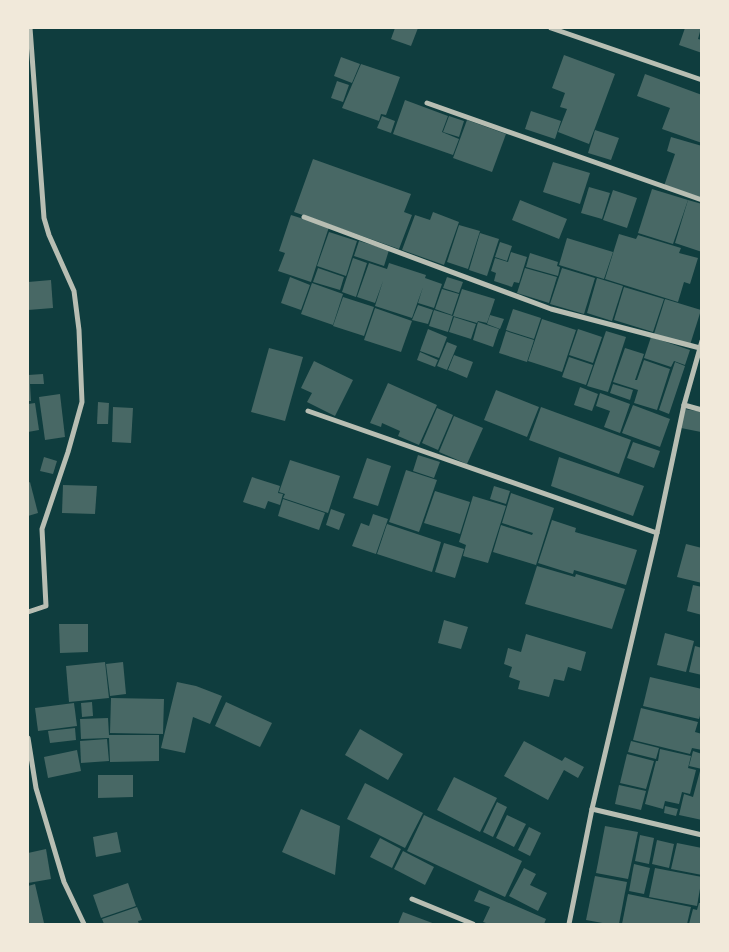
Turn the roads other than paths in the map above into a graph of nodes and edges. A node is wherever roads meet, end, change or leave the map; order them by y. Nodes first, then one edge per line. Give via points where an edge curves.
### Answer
1 (30, 28) edge
2 (551, 28) edge
3 (702, 80) edge
4 (427, 103) dead end
5 (702, 200) edge
6 (304, 217) dead end
7 (702, 341) edge
8 (700, 348) junction
9 (684, 405) junction
10 (702, 410) edge
11 (308, 411) dead end
12 (657, 533) junction
13 (28, 612) edge
14 (28, 738) edge
15 (592, 809) junction
16 (702, 835) edge
17 (412, 899) dead end
18 (84, 924) edge
19 (473, 924) edge
20 (569, 924) edge

1 - 13 street via 44,218 74,291 82,402 42,529 46,606
2 - 3 street
4 - 5 street
6 - 8 street via 551,309
7 - 8 street
8 - 9 street
9 - 10 street
9 - 12 street
11 - 12 street
12 - 15 street
14 - 18 street via 36,788 64,882
15 - 16 street
15 - 20 street
17 - 19 street

